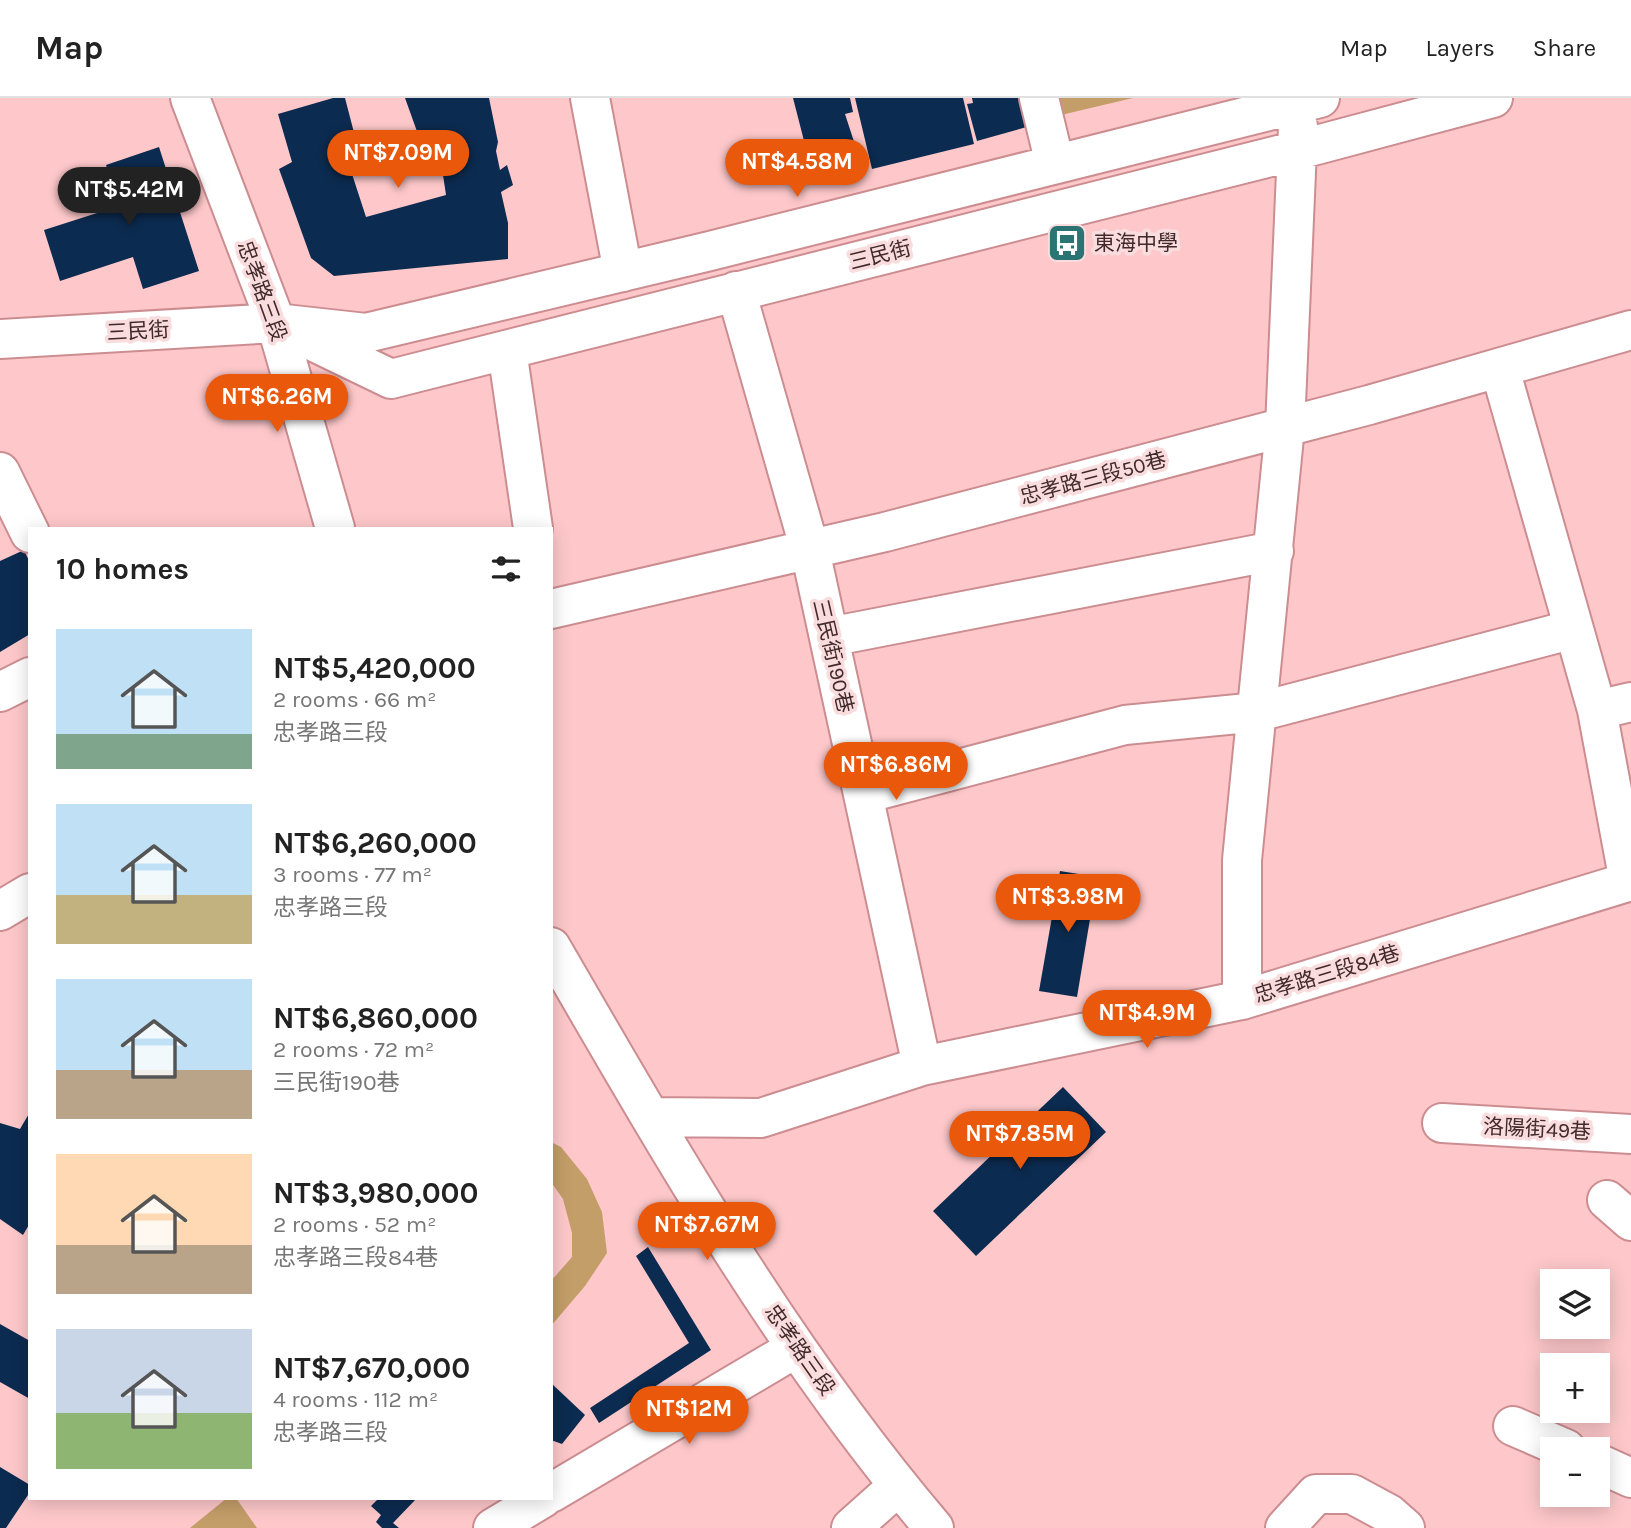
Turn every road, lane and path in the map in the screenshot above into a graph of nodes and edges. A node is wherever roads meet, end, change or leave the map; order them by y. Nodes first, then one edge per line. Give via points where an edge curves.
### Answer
1 (590, 98) edge
2 (1039, 98) edge
3 (1493, 98) edge
4 (200, 100) edge
5 (1309, 101) edge
6 (1298, 150) junction
7 (1055, 164) junction
8 (623, 272) junction
9 (736, 291) junction
10 (276, 323) junction
11 (1631, 330) edge
12 (0, 339) edge
13 (507, 350) junction
14 (1500, 369) junction
15 (1285, 428) junction
16 (0, 472) edge
17 (334, 527) edge
18 (533, 527) edge
19 (28, 529) edge
20 (810, 550) junction
21 (1274, 551) junction
22 (553, 610) edge
23 (1574, 629) junction
24 (829, 637) junction
25 (28, 678) edge
26 (0, 692) edge
27 (1614, 706) edge
28 (1258, 712) junction
29 (864, 794) junction
30 (1630, 882) edge
31 (28, 894) edge
32 (0, 911) edge
33 (553, 950) edge
34 (1242, 1000) junction
35 (922, 1066) junction
36 (650, 1117) junction
37 (1442, 1123) dead end
38 (1631, 1134) edge
39 (796, 1348) junction
40 (1513, 1426) dead end
41 (1540, 1438) edge
42 (1610, 1468) edge
43 (1631, 1478) edge
44 (898, 1486) junction
45 (553, 1492) edge
46 (540, 1500) edge
47 (493, 1528) edge
48 (851, 1528) edge
49 (934, 1528) edge
50 (1285, 1528) edge
51 (1405, 1528) edge

1 - 8 street
2 - 7 street
3 - 6 street, 三民街
4 - 10 street, 忠孝路三段
5 - 6 street
5 - 7 street, 三民街
6 - 9 street, 三民街
6 - 15 street
7 - 8 street, 三民街
8 - 10 street, 三民街 via 366,333
9 - 13 street, 三民街
9 - 20 street, 三民街190巷
10 - 12 street, 三民街
10 - 13 street, 三民街 via 391,379
10 - 17 street, 忠孝路三段
11 - 14 street, 忠孝路三段50巷
13 - 18 street
14 - 15 street, 忠孝路三段50巷
14 - 23 street
15 - 20 street, 忠孝路三段50巷
15 - 21 street
16 - 19 street
20 - 22 street, 忠孝路三段50巷
20 - 24 street, 三民街190巷
21 - 24 street
21 - 28 street
23 - 27 street
23 - 28 street
24 - 29 street, 三民街190巷
25 - 26 street
27 - 30 street
28 - 29 street via 1125,725
28 - 34 street via 1242,860
29 - 35 street, 三民街190巷
30 - 34 street, 忠孝路三段84巷
31 - 32 street
33 - 36 street, 忠孝路三段
34 - 35 street, 忠孝路三段84巷
35 - 36 street, 忠孝路三段84巷 via 761,1118
36 - 39 street, 忠孝路三段
37 - 38 street, 洛陽街49巷
39 - 44 street, 忠孝路三段
39 - 45 street
40 - 41 street
42 - 43 street
44 - 48 street
44 - 49 street, 忠孝路三段
46 - 47 street
50 - 51 street via 1316,1494 1352,1494

